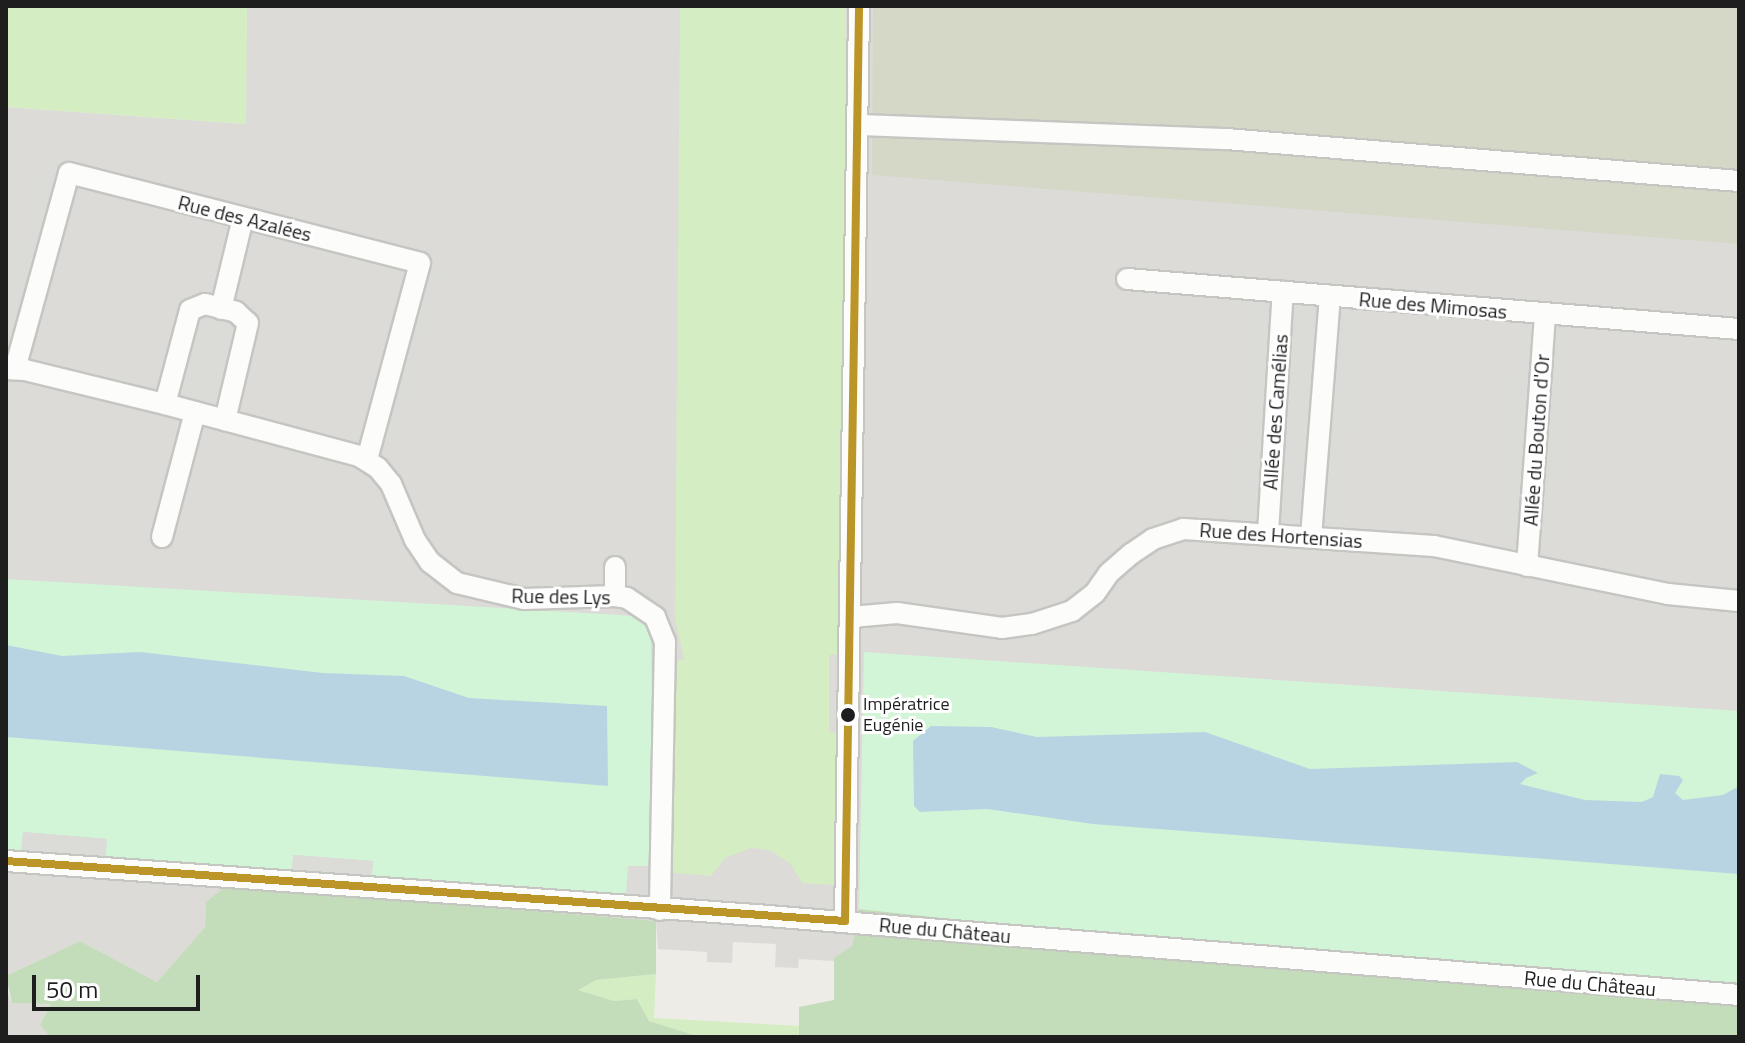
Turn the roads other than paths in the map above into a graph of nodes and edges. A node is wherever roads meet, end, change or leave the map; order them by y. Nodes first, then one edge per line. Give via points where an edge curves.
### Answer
1 (859, 6) edge
2 (858, 125) junction
3 (1739, 181) edge
4 (243, 218) junction
5 (1127, 279) dead end
6 (1283, 291) junction
7 (1330, 296) junction
8 (221, 309) junction
9 (1545, 315) junction
10 (1739, 329) edge
11 (10, 369) edge
12 (165, 404) junction
13 (195, 412) junction
14 (225, 420) junction
15 (367, 460) junction
16 (1268, 533) junction
17 (162, 537) dead end
18 (1311, 537) junction
19 (1527, 566) junction
20 (615, 567) dead end
21 (615, 596) junction
22 (1739, 601) edge
23 (851, 617) junction
24 (6, 861) edge
25 (660, 910) junction
26 (845, 921) junction
27 (1739, 995) edge

1 - 2 street
2 - 3 street via 1226,139
2 - 23 street
4 - 8 street
4 - 11 street, Rue des Azalées via 69,173
4 - 15 street, Rue des Azalées via 420,263
5 - 6 street, Rue des Mimosas
6 - 7 street, Rue des Mimosas
6 - 16 street, Allée des Camélias
7 - 9 street, Rue des Mimosas
7 - 18 street
8 - 12 street via 205,304 190,310
8 - 14 street via 236,312 248,323
9 - 10 street, Rue des Mimosas
9 - 19 street, Allée du Bouton d'Or
11 - 12 street
12 - 13 street
13 - 14 street
13 - 17 street
14 - 15 street
15 - 21 street, Rue des Lys via 391,484 430,562 457,583 524,599
16 - 18 street, Rue des Hortensias
16 - 23 street, Rue des Hortensias via 1183,529 1153,539 1072,611 1032,624 1002,628 897,613
18 - 19 street, Rue des Hortensias via 1434,546
19 - 22 street, Rue des Hortensias via 1668,594
20 - 21 street
21 - 25 street, Rue des Lys via 655,617 665,642
23 - 26 street
24 - 25 street, Rue du Château
25 - 26 street, Rue du Château
26 - 27 street, Rue du Château

